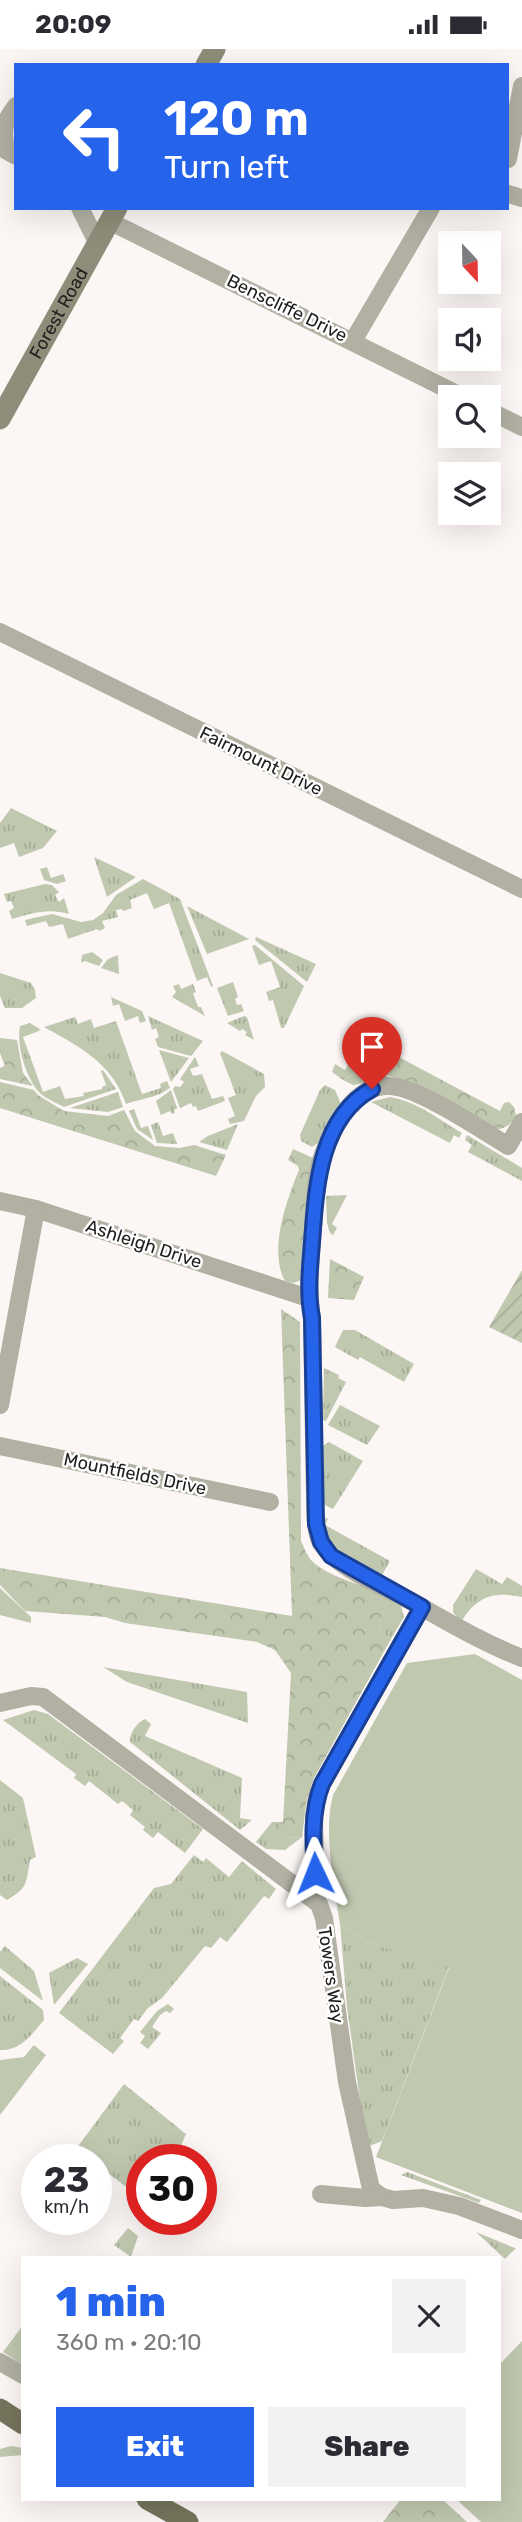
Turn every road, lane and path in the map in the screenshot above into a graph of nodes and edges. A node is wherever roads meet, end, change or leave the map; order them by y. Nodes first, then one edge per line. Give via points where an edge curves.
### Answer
1 (522, 86) edge
2 (14, 109) edge
3 (509, 154) edge
4 (14, 155) edge
5 (81, 210) edge
6 (430, 210) edge
7 (113, 215) edge
8 (97, 242) junction
9 (353, 341) junction
10 (439, 385) edge
11 (501, 416) edge
12 (0, 419) edge
13 (522, 427) edge
14 (0, 632) edge
15 (522, 889) edge
16 (522, 1122) edge
17 (0, 1201) edge
18 (36, 1209) junction
19 (308, 1298) junction
20 (0, 1405) edge
21 (0, 1446) edge
22 (270, 1501) dead end
23 (422, 1607) junction
24 (522, 1657) edge
25 (0, 1703) edge
26 (306, 1894) junction
27 (321, 2194) dead end
28 (382, 2197) junction
29 (522, 2230) edge
30 (0, 2362) edge
31 (21, 2374) edge
32 (0, 2409) edge
33 (21, 2423) edge
34 (151, 2501) edge
35 (188, 2522) edge

1 - 3 street
2 - 4 street via 2,134 7,151
5 - 8 street
6 - 9 street
7 - 8 street, Forest Road
7 - 9 street, Benscliffe Drive
8 - 12 street, Forest Road
9 - 10 street, Benscliffe Drive
11 - 13 street
14 - 15 street, Fairmount Drive
16 - 19 street via 508,1146 413,1092 390,1086 355,1098 323,1155 316,1188
17 - 18 street, Ashleigh Drive
18 - 19 street, Ashleigh Drive
18 - 20 street
19 - 23 street via 314,1501 321,1542 331,1556
21 - 22 street, Mountfields Drive
23 - 24 street via 481,1641
23 - 26 street via 317,1796 315,1873
25 - 26 street, Towers Way via 43,1697
26 - 28 street, Towers Way via 322,1910 347,2083 371,2189
27 - 28 street
28 - 29 street via 424,2198 459,2206
30 - 31 street
32 - 33 main road
34 - 35 main road

